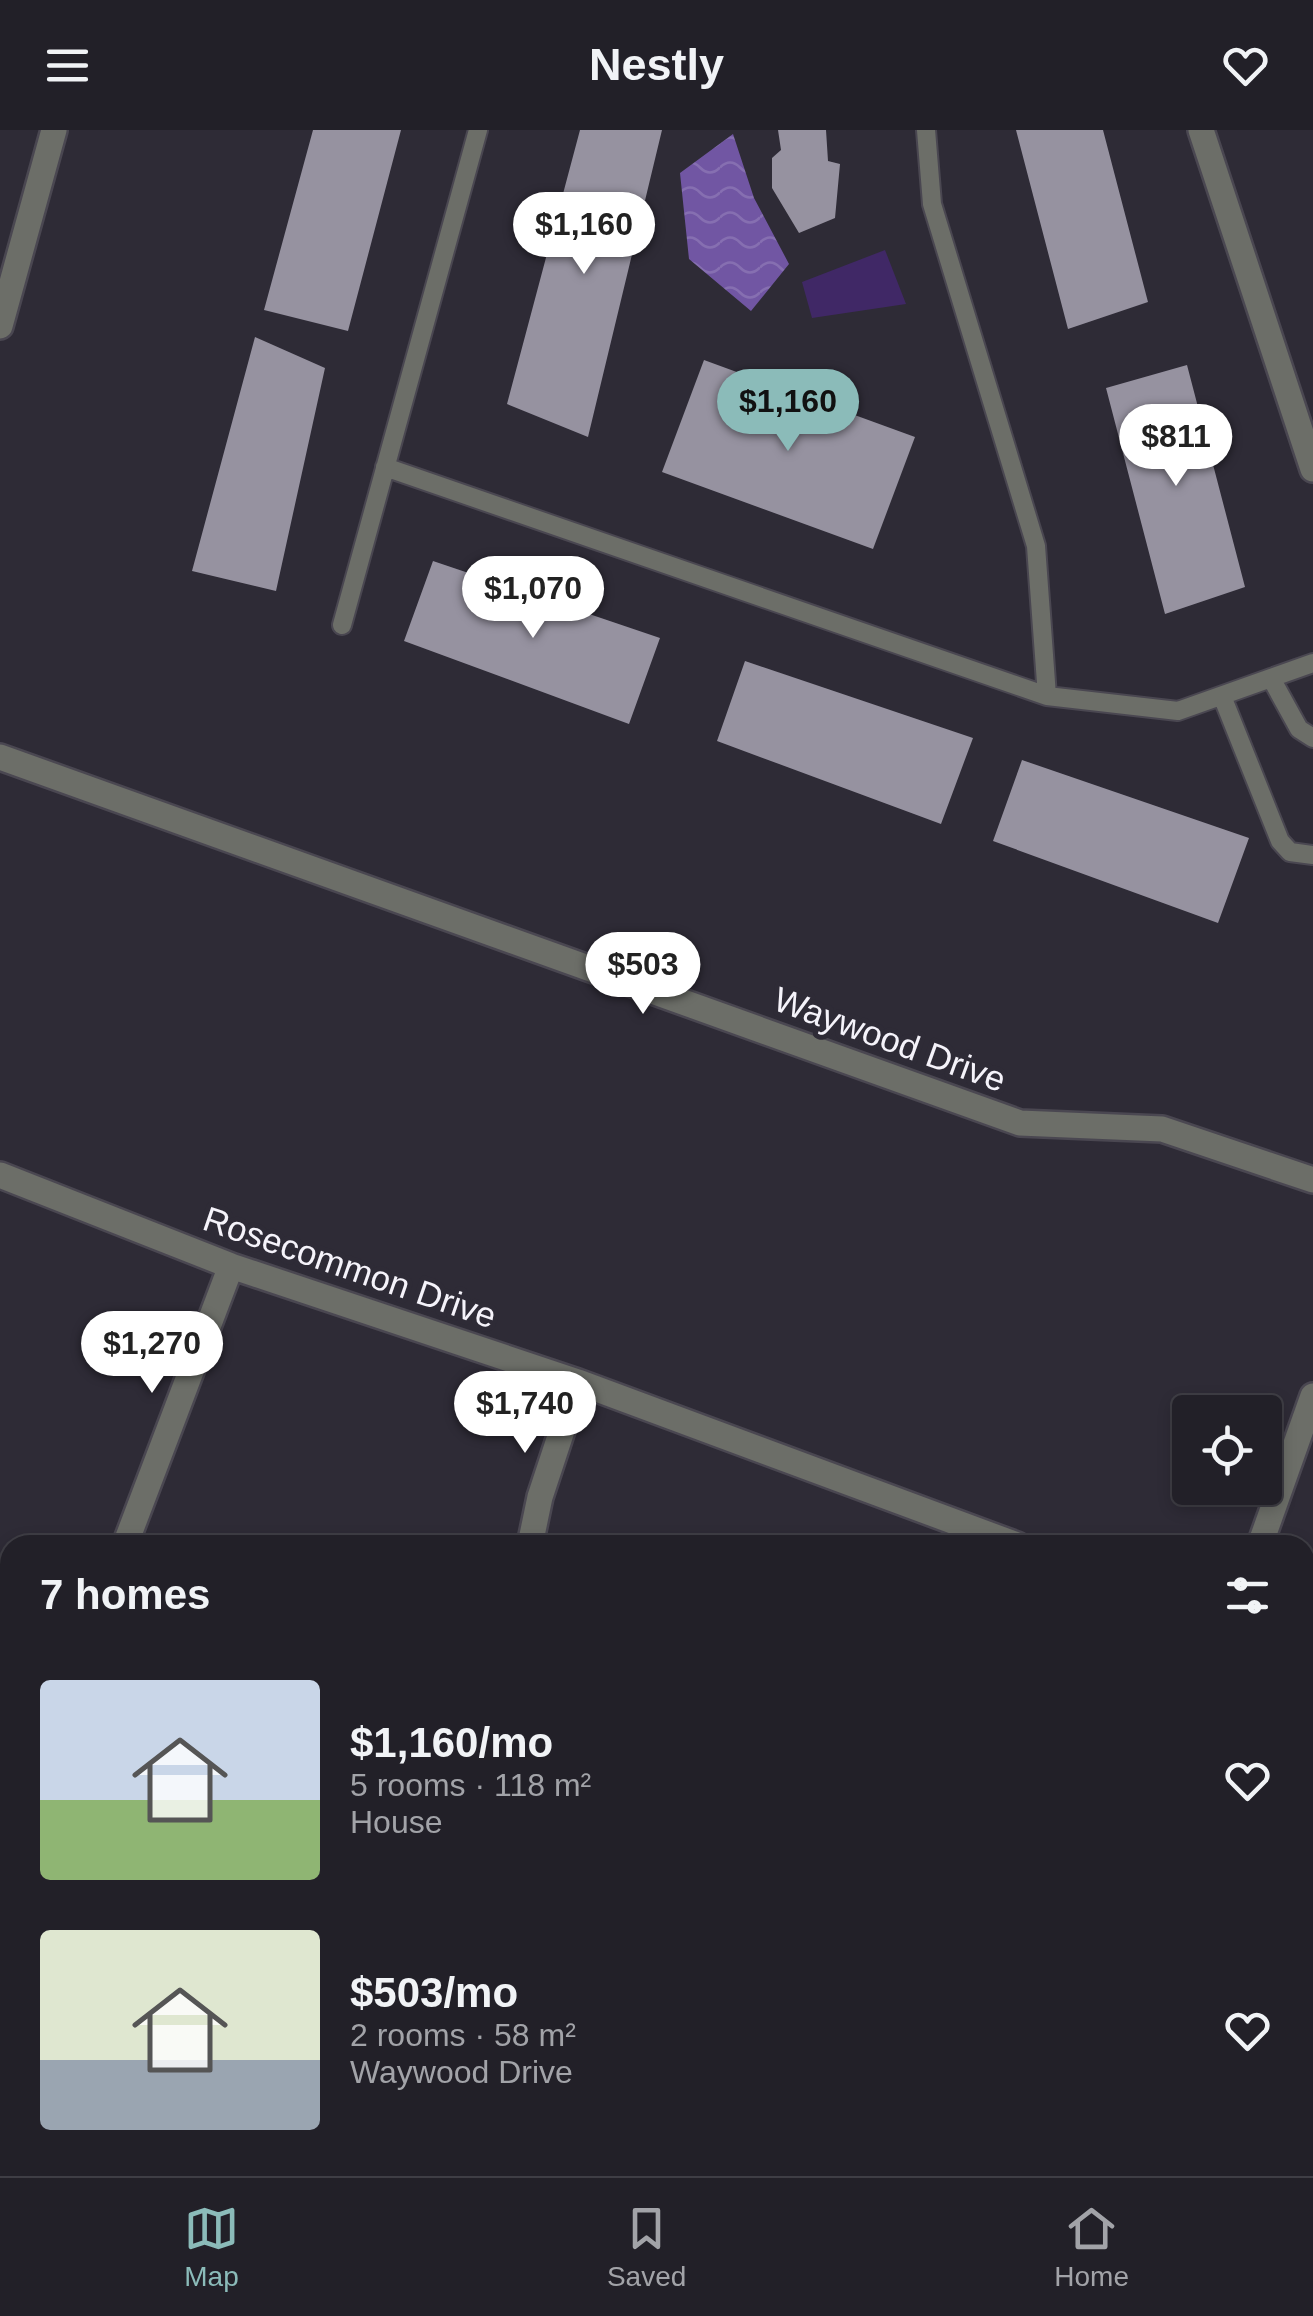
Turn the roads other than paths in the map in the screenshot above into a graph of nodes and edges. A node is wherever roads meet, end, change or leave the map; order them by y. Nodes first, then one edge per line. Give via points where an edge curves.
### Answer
1 (54, 130) edge
2 (478, 130) edge
3 (926, 130) edge
4 (1202, 130) edge
5 (0, 326) edge
6 (384, 466) junction
7 (1313, 469) edge
8 (342, 625) dead end
9 (1313, 663) edge
10 (1270, 678) junction
11 (1047, 696) junction
12 (1222, 696) junction
13 (1313, 738) edge
14 (0, 757) edge
15 (1313, 855) edge
16 (0, 1176) edge
17 (1313, 1180) edge
18 (231, 1266) junction
19 (578, 1382) junction
20 (1313, 1396) edge
21 (129, 1535) edge
22 (532, 1535) edge
23 (990, 1535) edge
24 (1264, 1535) edge

1 - 5 street
2 - 6 lane
3 - 11 lane via 932,204 1036,546
4 - 7 street
6 - 8 lane
6 - 11 lane
9 - 10 lane
10 - 12 lane
10 - 13 lane via 1300,729
11 - 12 lane via 1178,712
12 - 15 lane via 1280,841 1290,852
14 - 17 street, Waywood Drive via 1020,1122 1162,1128
16 - 18 street, Rosecommon Drive
18 - 19 street, Rosecommon Drive
18 - 21 street
19 - 22 street
19 - 23 street, Rosecommon Drive
20 - 24 street

